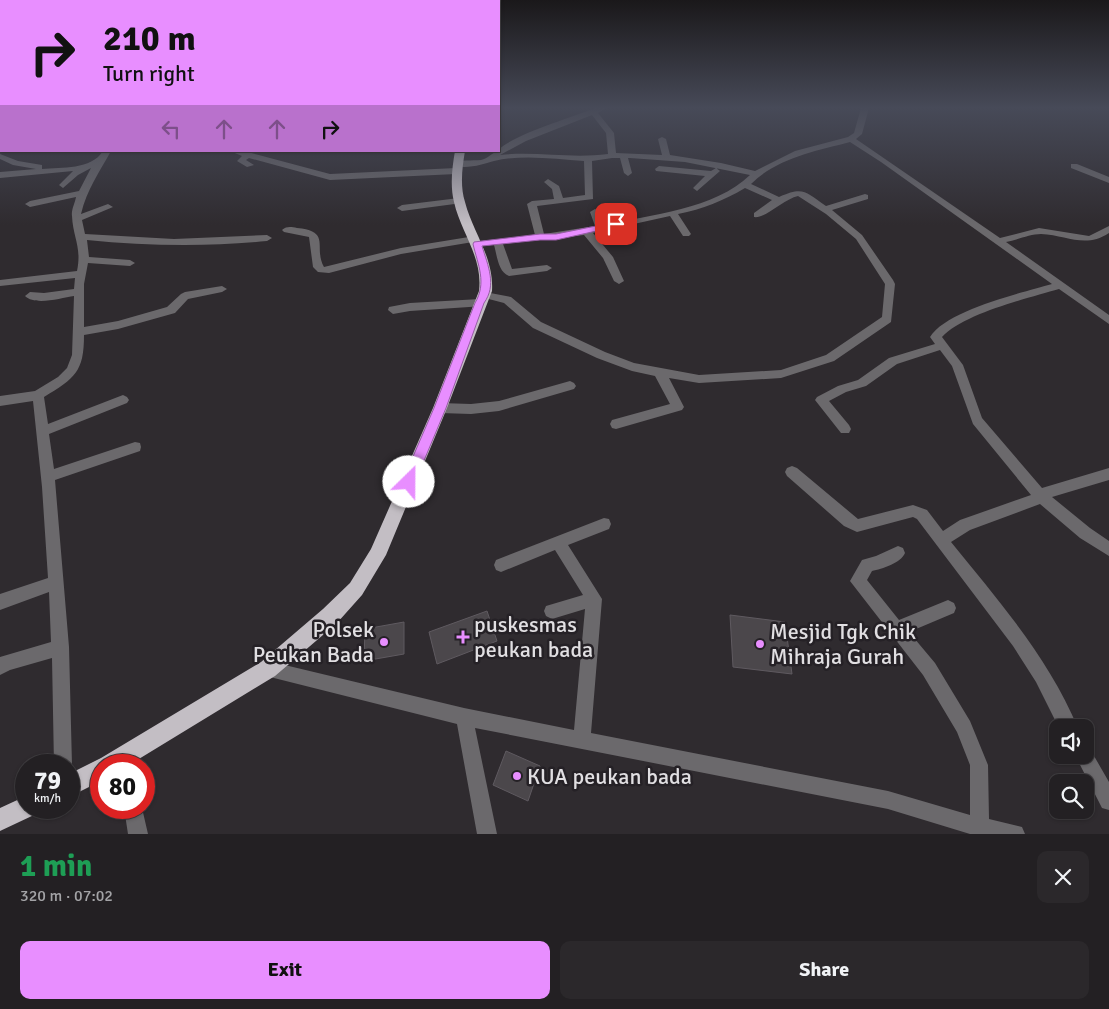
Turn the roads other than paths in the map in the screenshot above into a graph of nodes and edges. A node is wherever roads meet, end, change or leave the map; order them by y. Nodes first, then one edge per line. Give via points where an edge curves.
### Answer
1 (508, 147) edge
2 (611, 147) edge
3 (664, 147) edge
4 (821, 147) edge
5 (862, 147) edge
6 (107, 152) edge
7 (236, 152) edge
8 (264, 155) edge
9 (0, 156) edge
10 (246, 156) junction
11 (612, 156) junction
12 (623, 156) junction
13 (657, 158) junction
14 (667, 158) junction
15 (491, 159) junction
16 (588, 159) junction
17 (458, 162) edge
18 (98, 163) junction
19 (250, 165) dead end
20 (723, 165) junction
21 (1074, 166) dead end
22 (86, 167) junction
23 (35, 172) junction
24 (628, 173) dead end
25 (712, 174) junction
26 (756, 174) junction
27 (0, 175) edge
28 (1109, 180) edge
29 (548, 182) dead end
30 (63, 185) dead end
31 (745, 185) junction
32 (697, 188) dead end
33 (82, 193) junction
34 (865, 197) dead end
35 (559, 200) junction
36 (779, 200) junction
37 (459, 201) junction
38 (30, 204) dead end
39 (108, 207) dead end
40 (402, 208) dead end
41 (824, 209) junction
42 (595, 212) dead end
43 (673, 213) junction
44 (757, 215) dead end
45 (77, 219) junction
46 (600, 228) junction
47 (1109, 229) edge
48 (287, 230) dead end
49 (586, 231) junction
50 (686, 234) dead end
51 (82, 237) junction
52 (540, 237) junction
53 (267, 238) dead end
54 (999, 241) junction
55 (476, 242) junction
56 (498, 243) junction
57 (84, 260) junction
58 (130, 264) dead end
59 (547, 268) dead end
60 (80, 274) junction
61 (619, 281) dead end
62 (0, 282) edge
63 (1059, 286) junction
64 (222, 289) dead end
65 (80, 292) junction
66 (30, 296) dead end
67 (482, 299) junction
68 (393, 310) dead end
69 (1109, 320) edge
70 (78, 332) junction
71 (941, 346) junction
72 (660, 374) junction
73 (570, 386) dead end
74 (38, 395) junction
75 (123, 400) dead end
76 (0, 402) edge
77 (440, 408) junction
78 (616, 424) dead end
79 (845, 429) dead end
80 (43, 431) junction
81 (136, 447) dead end
82 (792, 472) dead end
83 (1109, 474) edge
84 (48, 476) junction
85 (1041, 496) junction
86 (604, 524) dead end
87 (942, 541) junction
88 (558, 542) junction
89 (1109, 550) edge
90 (898, 553) dead end
91 (501, 565) dead end
92 (55, 583) junction
93 (594, 599) junction
94 (0, 602) edge
95 (948, 608) dead end
96 (552, 611) dead end
97 (896, 630) junction
98 (61, 648) junction
99 (0, 667) edge
100 (268, 669) junction
101 (464, 717) junction
102 (1064, 719) edge
103 (582, 740) junction
104 (63, 754) edge
105 (133, 754) edge
106 (1089, 764) edge
107 (1109, 801) edge
108 (15, 812) edge
109 (136, 819) edge
110 (0, 820) edge
111 (980, 831) edge
112 (138, 834) edge
113 (487, 834) edge
114 (1015, 834) edge

1 - 15 street
2 - 11 street
3 - 14 street
4 - 26 street via 798,153
5 - 54 street
6 - 18 street
7 - 10 street
8 - 10 street
8 - 17 street via 313,174 330,177
9 - 23 street via 40,168
10 - 19 street via 242,163
11 - 12 street
11 - 16 street
12 - 13 street
12 - 24 street
13 - 14 street
13 - 25 street via 660,172
14 - 20 street
15 - 16 street via 526,156
15 - 17 street via 477,164
16 - 35 street via 590,197
17 - 37 highway
18 - 22 street
18 - 33 street
20 - 25 street
20 - 26 street
21 - 28 street
22 - 23 street
22 - 30 street
23 - 27 street
25 - 32 street
26 - 31 street
29 - 35 street via 556,188
31 - 36 street
31 - 43 street via 720,200
33 - 38 street
33 - 45 street
34 - 41 street
35 - 52 street via 532,204
36 - 41 street via 800,193
36 - 44 street
37 - 40 street
37 - 55 highway
39 - 45 street
41 - 72 street via 859,237 888,280 887,319 830,358 781,374 699,379
42 - 46 street
43 - 46 street
43 - 50 street
45 - 51 street
46 - 49 street
47 - 54 street via 1092,239 1040,231
48 - 55 street via 313,234 318,267 322,270 394,252
49 - 52 street
49 - 61 street via 608,257
51 - 53 street via 173,243
51 - 57 street
52 - 56 street
54 - 63 street
55 - 56 street
55 - 67 highway via 487,281
56 - 59 street via 509,273
57 - 58 street
57 - 60 street
60 - 62 street
60 - 65 street
63 - 69 street
63 - 71 street via 1020,296 967,316 937,334
64 - 70 street via 185,296 171,310
65 - 66 street
65 - 70 street
67 - 68 street
67 - 72 street via 507,300 537,324 578,345 632,367
67 - 77 highway
70 - 74 street via 78,355 72,370
71 - 79 street via 892,361 862,382 842,388 821,400
71 - 85 street via 957,365 977,420
72 - 78 street via 678,407
73 - 77 street via 498,406
74 - 76 street
74 - 80 street
75 - 80 street
77 - 100 highway via 377,555 356,589
80 - 84 street
81 - 84 street
82 - 87 street via 857,526 918,511
83 - 85 street
84 - 92 street
85 - 87 street via 965,525
85 - 89 street
86 - 88 street
87 - 102 street via 1019,640
88 - 91 street
88 - 93 street
90 - 97 street via 867,565 858,581
92 - 94 street
92 - 98 street
93 - 96 street
93 - 103 street
95 - 97 street
97 - 111 street via 929,669 964,727 979,766
98 - 99 street
98 - 104 street
100 - 101 street
100 - 105 highway
101 - 103 street
101 - 113 street
103 - 111 street via 888,800
106 - 107 street
108 - 110 highway
109 - 112 street
111 - 114 street

